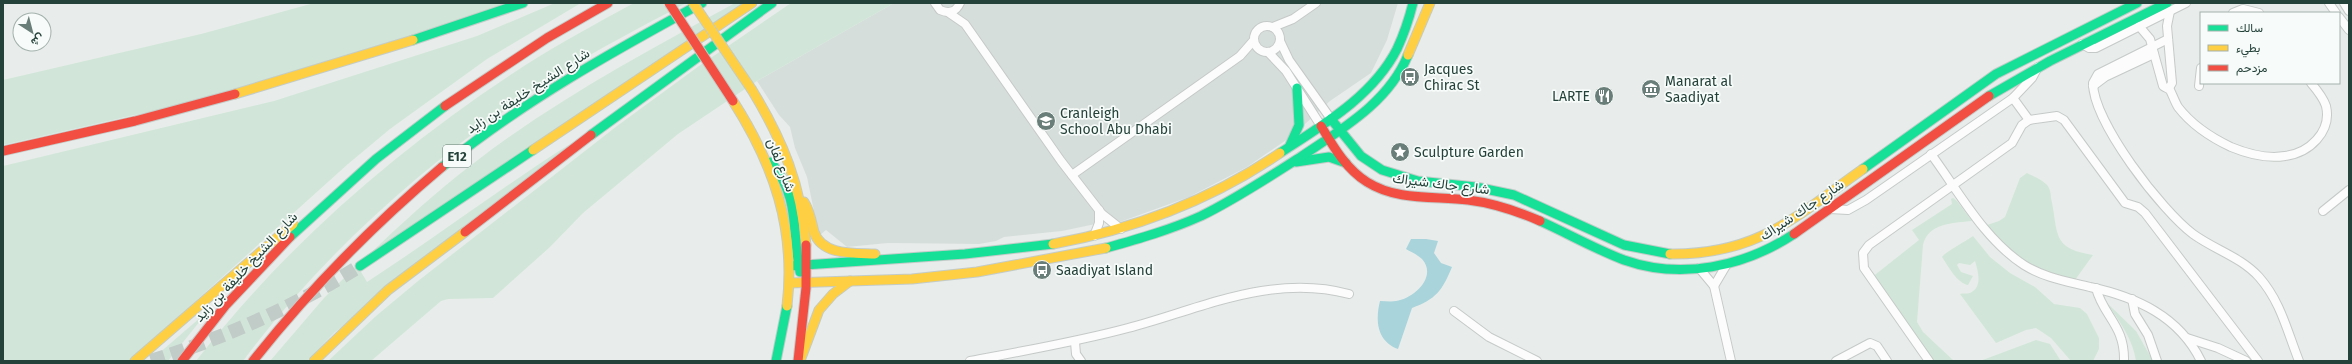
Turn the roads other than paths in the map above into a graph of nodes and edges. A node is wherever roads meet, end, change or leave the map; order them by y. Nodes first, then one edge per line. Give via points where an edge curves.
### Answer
1 (523, 3) edge
2 (608, 3) edge
3 (669, 3) edge
4 (693, 3) edge
5 (702, 3) edge
6 (752, 3) edge
7 (772, 3) edge
8 (935, 3) edge
9 (960, 3) edge
10 (1316, 3) edge
11 (1413, 3) edge
12 (1430, 3) edge
13 (2137, 3) edge
14 (2186, 3) edge
15 (2329, 3) edge
16 (2344, 3) edge
17 (2168, 7) edge
18 (2349, 11) edge
19 (2237, 12) edge
20 (2256, 12) edge
21 (2335, 12) edge
22 (949, 13) junction
23 (2340, 18) edge
24 (1293, 19) junction
25 (965, 24) junction
26 (2139, 26) junction
27 (1273, 27) junction
28 (2349, 30) edge
29 (2168, 39) junction
30 (1254, 40) junction
31 (1280, 40) junction
32 (2082, 44) junction
33 (2153, 50) junction
34 (1266, 52) junction
35 (1240, 56) junction
36 (2038, 67) junction
37 (2200, 77) edge
38 (2312, 84) edge
39 (2199, 86) dead end
40 (1297, 88) junction
41 (2169, 88) junction
42 (2013, 98) junction
43 (2029, 120) junction
44 (1330, 128) junction
45 (1286, 150) junction
46 (3, 151) edge
47 (1931, 154) junction
48 (1346, 162) junction
49 (1291, 163) junction
50 (1072, 175) junction
51 (353, 177) junction
52 (1953, 185) junction
53 (2349, 190) edge
54 (1236, 197) junction
55 (800, 198) junction
56 (1830, 209) junction
57 (1099, 210) junction
58 (2323, 211) dead end
59 (1121, 229) junction
60 (1094, 236) junction
61 (888, 259) junction
62 (1727, 264) junction
63 (799, 265) junction
64 (360, 266) tunnel mouth
65 (1699, 268) junction
66 (850, 281) junction
67 (805, 282) junction
68 (790, 283) junction
69 (1714, 286) junction
70 (2096, 288) junction
71 (1349, 294) dead end
72 (2132, 299) junction
73 (1454, 311) dead end
74 (2186, 338) junction
75 (1076, 342) junction
76 (1528, 359) edge
77 (135, 361) edge
78 (182, 361) edge
79 (253, 361) edge
80 (314, 361) edge
81 (776, 361) edge
82 (792, 361) edge
83 (798, 361) edge
84 (970, 361) edge
85 (1080, 361) edge
86 (1536, 361) edge
87 (1732, 361) edge
88 (1836, 361) edge
89 (1887, 361) edge
90 (1929, 361) edge
91 (2124, 361) edge
92 (2157, 361) edge
93 (2201, 361) edge
94 (2246, 361) edge
95 (2258, 361) edge
96 (2300, 361) edge

1 - 46 main road via 360,59 273,85 131,122
2 - 51 main road, شارع الشيخ خليفة بن زايد via 539,42 474,84
3 - 63 main road, شارع لفان, bridge via 750,127 765,157 782,206 790,247
4 - 55 main road, شارع لفان, bridge via 752,90 779,137
5 - 79 main road, شارع الشيخ خليفة بن زايد / E12 via 564,81 451,160 402,201 343,258 298,306
6 - 64 main road
7 - 80 main road via 637,100 388,290
8 - 22 street via 940,10
9 - 22 street
9 - 25 street
10 - 24 street
11 - 44 main road via 1403,38 1388,67
12 - 44 main road via 1414,46 1394,80 1372,106
13 - 44 main road, شارع جاك شيراك via 1996,74 1779,229 1729,250 1688,255 1645,251 1603,237 1514,195 1479,186 1396,177 1377,168
14 - 17 street
15 - 21 street
16 - 18 street
17 - 26 street
17 - 29 street
17 - 32 main road, شارع جاك شيراك
19 - 20 street via 2248,9
22 - 25 street
23 - 28 street
24 - 27 street
24 - 31 street
25 - 50 street
26 - 32 street via 2096,48
26 - 33 street via 2147,34
27 - 30 street via 1261,27 1256,32
27 - 31 street via 1278,31
29 - 33 street
29 - 41 street via 2172,84
30 - 34 street via 1257,47
30 - 35 street
31 - 34 street via 1274,50
31 - 44 street, شارع جاك شيراك via 1289,60
32 - 36 main road, شارع جاك شيراك
33 - 41 street via 2162,83
33 - 96 street via 2093,86 2096,102 2119,144 2156,197 2184,227 2242,262 2265,284 2281,310
34 - 35 street
34 - 40 street, شارع جاك شيراك via 1280,62
35 - 50 street
36 - 42 street via 2032,78
36 - 56 main road, شارع جاك شيراك via 1982,101
37 - 39 street
38 - 41 street via 2326,107 2324,129 2317,140 2306,149 2280,157 2251,153 2219,140 2184,113
40 - 44 street, شارع جاك شيراك
40 - 45 main road via 1299,125 1295,139
42 - 43 street
42 - 47 street
43 - 52 street via 2022,125 2012,143
43 - 95 street via 2057,116 2064,120 2125,203 2142,210
44 - 45 main road
44 - 48 main road, شارع جاك شيراك
44 - 49 main road
44 - 54 main road via 1246,186
45 - 59 main road via 1248,175 1203,199
47 - 52 street
47 - 56 street via 1856,207 1848,210
48 - 49 main road via 1324,157
48 - 65 main road, شارع جاك شيراك via 1363,179 1395,195 1487,203 1516,211 1632,264 1670,269
49 - 54 main road
50 - 57 street
51 - 77 main road via 286,230
51 - 78 main road, شارع الشيخ خليفة بن زايد via 253,276
52 - 70 street via 1986,231 2014,258 2048,277
52 - 90 street via 1869,245 1862,258 1866,273
53 - 58 street
54 - 66 main road via 1200,216 1155,234 1076,255 954,275
55 - 61 main road via 810,210 815,234 821,242 843,252 874,254
55 - 63 main road, شارع لفان
56 - 62 main road, شارع جاك شيراك via 1776,246 1756,256
57 - 59 street
57 - 60 street via 1099,223
59 - 60 main road
60 - 61 main road via 999,252
61 - 63 main road
62 - 65 main road, شارع جاك شيراك
62 - 69 street
63 - 67 main road, شارع لفان
63 - 67 main road via 797,271
63 - 68 main road, شارع لفان
65 - 69 street
66 - 67 main road
66 - 83 main road via 830,297 815,317 809,343
67 - 68 main road
67 - 82 main road
67 - 83 main road, شارع لفان
68 - 81 main road, شارع لفان via 784,328
69 - 87 street
70 - 72 street
70 - 91 street via 2101,302 2119,330 2124,347
71 - 75 street via 1328,289 1255,291
72 - 74 street via 2165,316
72 - 92 street via 2135,314 2148,335
73 - 76 street via 1489,337
74 - 93 street
74 - 94 street via 2218,348
75 - 84 street
75 - 85 street via 1076,354
76 - 86 street
88 - 89 street via 1870,343 1877,346

